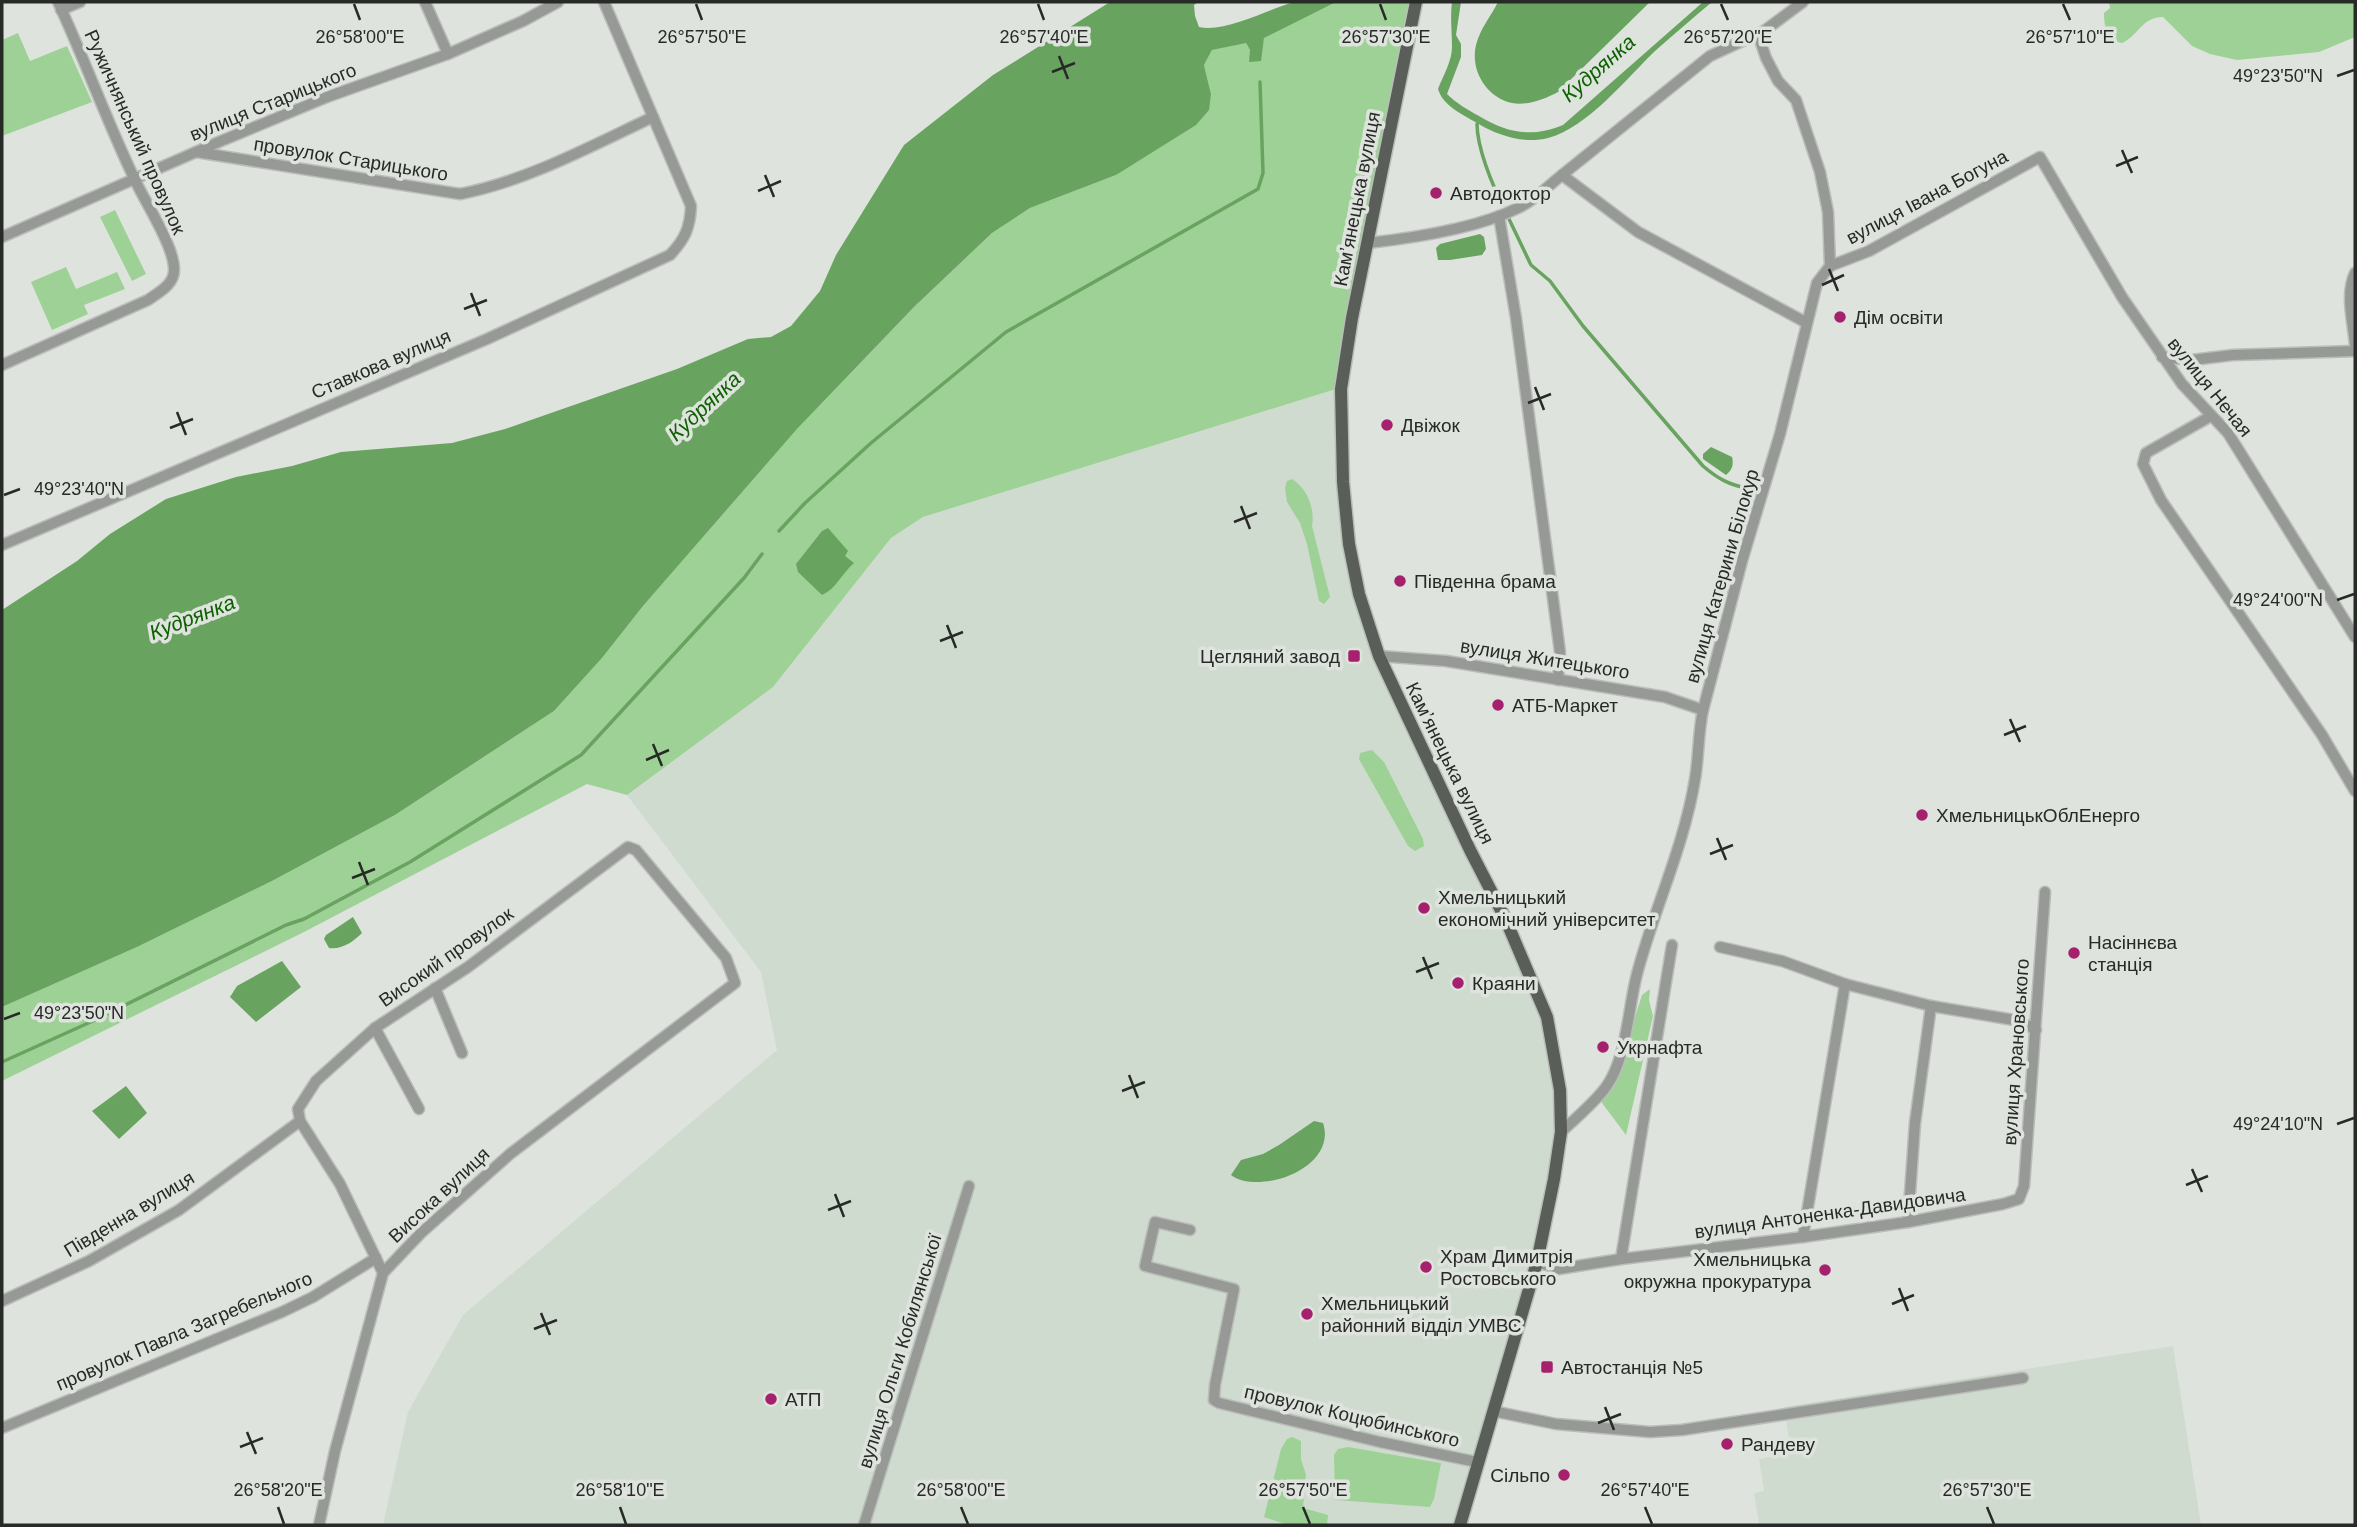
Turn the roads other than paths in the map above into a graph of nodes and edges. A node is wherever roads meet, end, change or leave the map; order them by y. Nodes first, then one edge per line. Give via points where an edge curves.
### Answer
1 (80, 2) edge
2 (425, 2) edge
3 (558, 2) edge
4 (604, 2) edge
5 (1416, 2) edge
6 (1803, 2) edge
7 (60, 6) edge
8 (1758, 34) junction
9 (448, 54) junction
10 (653, 117) junction
11 (220, 141) junction
12 (196, 152) junction
13 (225, 157) junction
14 (2039, 157) joint
15 (1562, 175) junction
16 (135, 180) junction
17 (1499, 216) junction
18 (2, 237) edge
19 (1368, 243) junction
20 (1830, 266) junction
21 (2355, 273) edge
22 (1807, 323) junction
23 (2355, 345) edge
24 (2355, 351) edge
25 (2162, 357) junction
26 (2192, 360) junction
27 (2, 365) edge
28 (2182, 384) junction
29 (2211, 416) junction
30 (2, 545) edge
31 (2355, 637) edge
32 (1379, 656) junction
33 (1558, 680) junction
34 (1703, 710) junction
35 (2355, 791) edge
36 (2045, 892) dead end
37 (1672, 945) dead end
38 (1720, 947) dead end
39 (1844, 984) junction
40 (435, 988) junction
41 (728, 988) joint
42 (1931, 1006) junction
43 (375, 1028) junction
44 (2036, 1030) junction
45 (462, 1053) dead end
46 (419, 1109) dead end
47 (300, 1121) junction
48 (1561, 1132) junction
49 (969, 1186) dead end
50 (2003, 1204) joint
51 (1908, 1222) junction
52 (1191, 1230) dead end
53 (1803, 1237) junction
54 (376, 1258) junction
55 (1621, 1259) junction
56 (1537, 1262) junction
57 (383, 1273) junction
58 (2, 1301) edge
59 (2023, 1378) dead end
60 (1493, 1411) junction
61 (2, 1428) edge
62 (1477, 1462) junction
63 (320, 1525) edge
64 (864, 1525) edge
65 (1460, 1525) edge

1 - 7 street
2 - 9 street
3 - 9 street, вулиця Старицького
4 - 10 street, Ставкова вулиця
5 - 19 main road, Камʼянецька вулиця
6 - 8 street
7 - 16 street, Ружичнянський провулок
8 - 15 street via 1710,56
8 - 20 street via 1778,81 1796,100 1825,194
9 - 11 street, вулиця Старицького
10 - 13 street, провулок Старицького via 549,165 487,189 460,194
10 - 30 street, Ставкова вулиця via 691,206 684,240 670,255 486,339
11 - 12 street, вулиця Старицького
11 - 13 street
12 - 13 street, провулок Старицького
12 - 16 street, вулиця Старицького
14 - 20 street, вулиця Івана Богуна via 1869,251
14 - 25 street, вулиця Нечая
15 - 17 street via 1520,207
15 - 22 street via 1638,232
16 - 18 street, вулиця Старицького
16 - 27 street, Ружичнянський провулок via 170,251 173,278 148,300
17 - 19 street
17 - 33 street via 1560,652
19 - 32 main road, Камʼянецька вулиця via 1341,389 1342,447 1349,544
20 - 22 street, вулиця Катерини Білокур via 1817,283
21 - 23 street via 2350,296
22 - 34 street, вулиця Катерини Білокур
24 - 26 street
25 - 26 street
25 - 28 street, вулиця Нечая
26 - 28 street
28 - 29 street, вулиця Нечая
29 - 31 street, вулиця Нечая via 2228,433
29 - 35 street via 2146,453 2147,475
32 - 33 street, вулиця Житецького via 1446,661
32 - 48 main road, Камʼянецька вулиця via 1505,918 1547,1017 1560,1090
33 - 34 street, вулиця Житецького via 1665,696
34 - 48 street, вулиця Катерини Білокур via 1695,779 1670,876 1637,973 1616,1064 1605,1088
36 - 44 street, вулиця Храновського
37 - 55 street
38 - 39 street via 1782,961
39 - 42 street
39 - 53 street
40 - 41 street, Високий провулок via 628,847 636,850 726,958 735,983
40 - 43 street, Високий провулок
40 - 45 street
41 - 57 street, Висока вулиця via 510,1154
42 - 44 street via 2020,1021
42 - 51 street via 1915,1123
43 - 46 street
43 - 47 street, Високий провулок via 316,1081 298,1109
44 - 50 street, вулиця Храновського via 2024,1186 2019,1199
47 - 54 street via 340,1184
47 - 58 street, Південна вулиця via 179,1210 89,1261
48 - 56 main road, Камʼянецька вулиця
49 - 64 street, вулиця Ольги Кобилянської
50 - 51 street, вулиця Антоненка-Давидовича
51 - 53 street, вулиця Антоненка-Давидовича
52 - 62 street, провулок Коцюбинського via 1155,1222 1146,1266 1234,1289 1214,1399 1368,1440
53 - 55 street, вулиця Антоненка-Давидовича
54 - 57 street
54 - 61 street, провулок Павла Загребельного via 282,1312
55 - 56 street, вулиця Антоненка-Давидовича via 1559,1269
56 - 60 main road, Камʼянецька вулиця
57 - 63 street, Висока вулиця
59 - 60 street via 1650,1432 1556,1424
60 - 62 main road, Камʼянецька вулиця
62 - 65 main road, Камʼянецька вулиця

